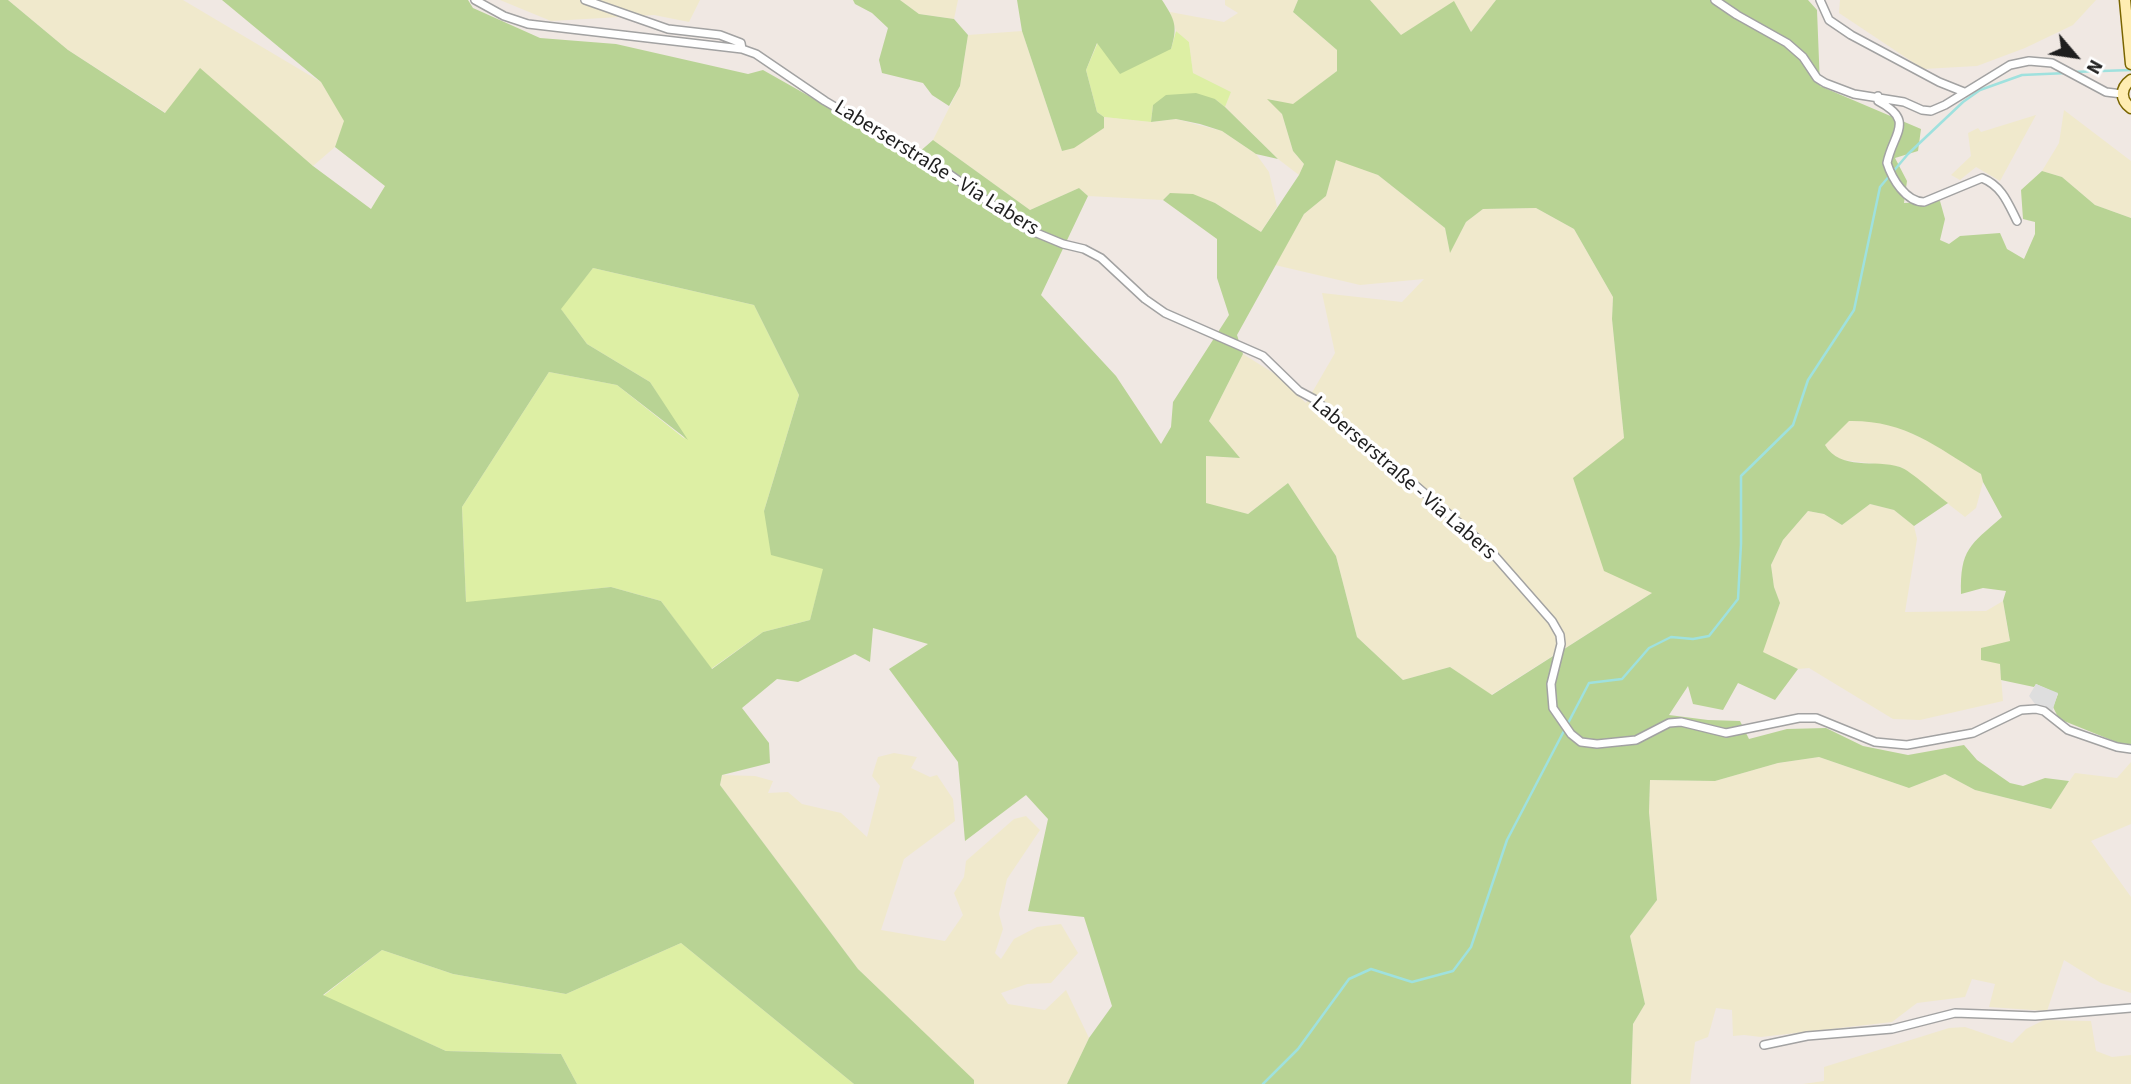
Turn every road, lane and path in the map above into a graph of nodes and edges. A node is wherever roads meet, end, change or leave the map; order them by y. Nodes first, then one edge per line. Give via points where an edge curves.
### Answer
1 (475, 0) edge
2 (585, 0) edge
3 (1715, 0) edge
4 (1820, 0) edge
5 (2125, 0) edge
6 (742, 49) junction
7 (2131, 64) edge
8 (2131, 80) edge
9 (1964, 92) junction
10 (2122, 94) junction
11 (1878, 96) junction
12 (2131, 108) edge
13 (2017, 221) dead end
14 (2131, 749) edge
15 (2131, 1008) edge
16 (1764, 1045) dead end

1 - 6 street via 528,24
2 - 6 street, Laberserstraße - Via Labers via 668,29 729,37 741,43
3 - 11 street via 1787,43 1825,83 1854,94
4 - 9 street via 1829,20
5 - 7 main road
6 - 14 street, Laberserstraße - Via Labers via 945,171 1027,229 1101,258 1166,313 1263,356 1487,547 1552,621 1561,644 1550,693 1553,708 1581,741 1636,740 1669,723 1726,733 1816,718 1874,742 1907,745 1973,733 2021,710 2036,709 2068,730
8 - 10 main road
9 - 10 street via 2010,65 2029,61 2052,63 2106,92
9 - 11 street via 1931,111
10 - 12 main road
11 - 13 street via 1878,101 1899,116 1898,138 1887,163 1909,198 1924,202 1982,178 2003,191
15 - 16 street via 2035,1016 1955,1013 1892,1029

